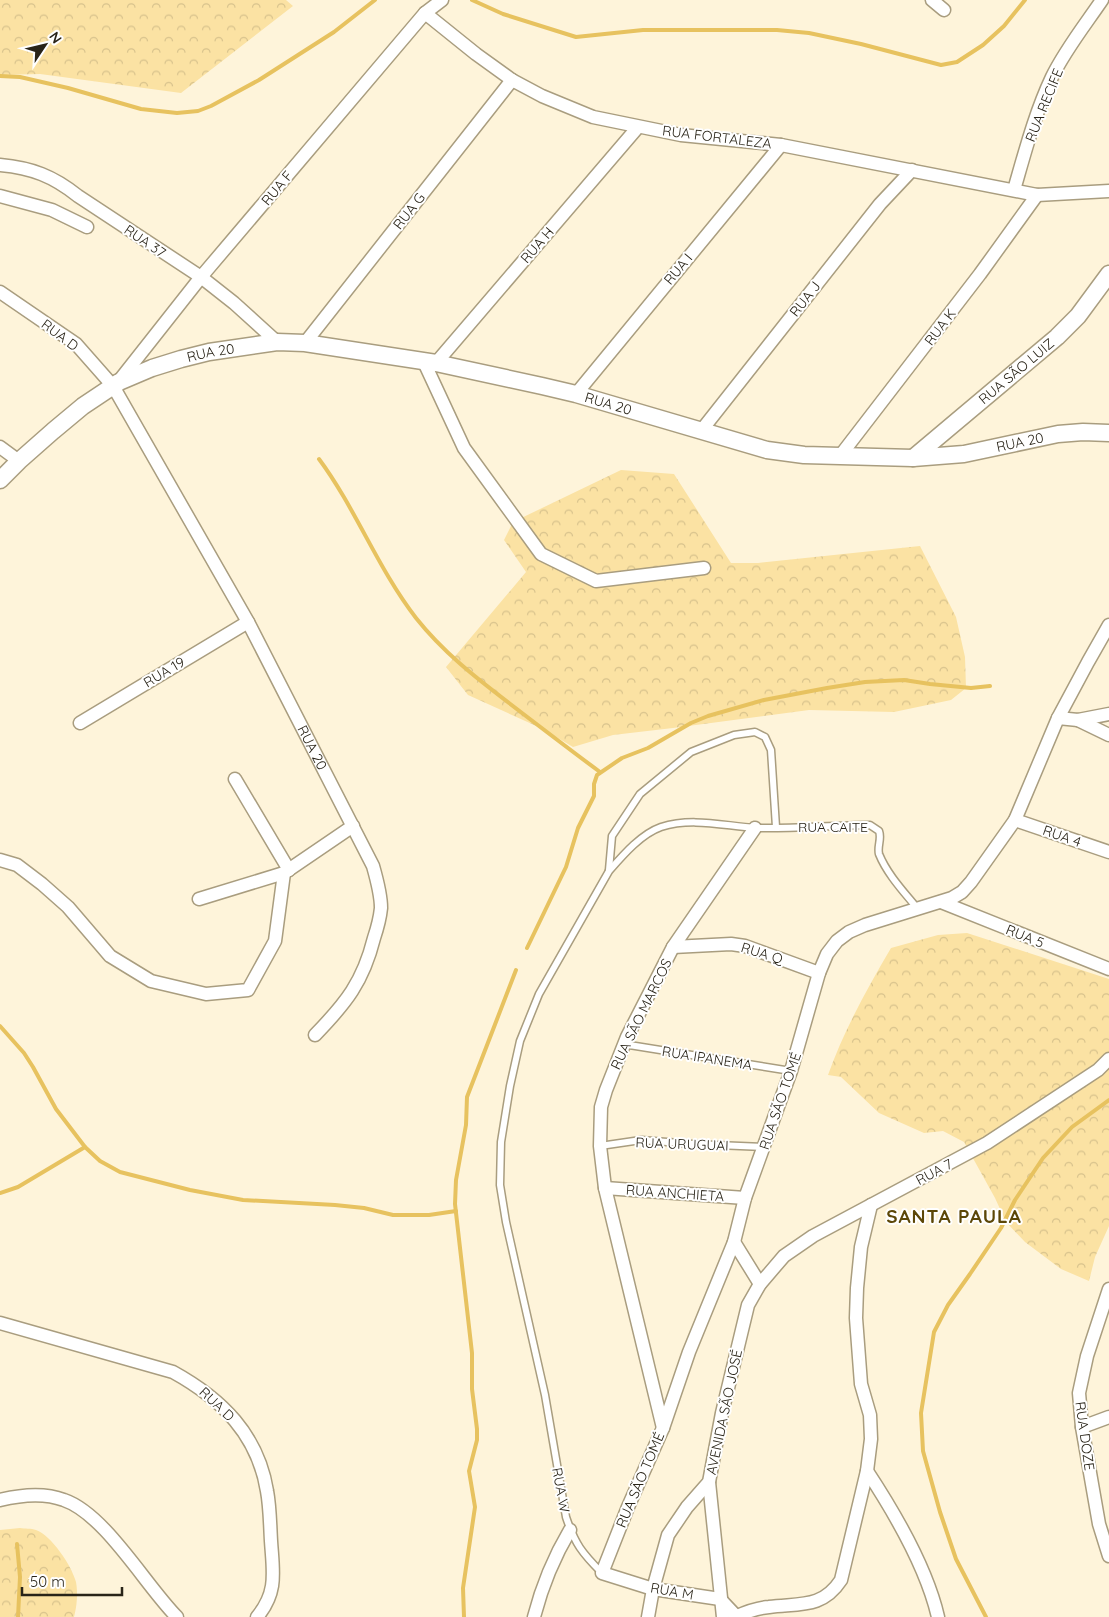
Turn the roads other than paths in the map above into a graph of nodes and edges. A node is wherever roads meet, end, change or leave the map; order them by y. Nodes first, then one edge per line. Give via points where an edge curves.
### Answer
1 (442, 0) edge
2 (932, 0) edge
3 (1102, 0) edge
4 (944, 10) dead end
5 (425, 13) junction
6 (512, 80) junction
7 (638, 127) junction
8 (781, 145) junction
9 (0, 165) edge
10 (912, 170) junction
11 (1014, 190) junction
12 (1109, 191) edge
13 (1037, 195) junction
14 (0, 196) edge
15 (87, 227) dead end
16 (1109, 274) edge
17 (201, 277) junction
18 (0, 292) edge
19 (277, 342) junction
20 (305, 343) junction
21 (430, 363) junction
22 (116, 384) junction
23 (576, 394) junction
24 (702, 431) junction
25 (1109, 433) edge
26 (0, 447) edge
27 (840, 456) junction
28 (913, 458) junction
29 (19, 461) junction
30 (0, 480) edge
31 (704, 568) dead end
32 (248, 622) junction
33 (1109, 625) edge
34 (1109, 714) edge
35 (1058, 718) junction
36 (1078, 720) junction
37 (80, 723) dead end
38 (1109, 735) edge
39 (235, 779) dead end
40 (1015, 820) junction
41 (353, 826) junction
42 (755, 828) junction
43 (776, 828) junction
44 (1109, 852) edge
45 (0, 860) edge
46 (609, 870) junction
47 (286, 872) junction
48 (199, 899) dead end
49 (941, 902) junction
50 (917, 908) junction
51 (673, 947) junction
52 (1109, 969) edge
53 (819, 973) junction
54 (315, 1035) dead end
55 (623, 1044) junction
56 (1109, 1060) edge
57 (791, 1071) junction
58 (600, 1146) junction
59 (764, 1147) junction
60 (605, 1188) junction
61 (745, 1198) junction
62 (871, 1205) junction
63 (734, 1242) junction
64 (760, 1284) junction
65 (1109, 1289) edge
66 (1105, 1306) edge
67 (0, 1323) edge
68 (1109, 1417) edge
69 (663, 1428) junction
70 (1082, 1428) junction
71 (866, 1470) junction
72 (710, 1482) junction
73 (0, 1500) edge
74 (570, 1530) junction
75 (1105, 1533) edge
76 (1109, 1556) edge
77 (602, 1573) junction
78 (653, 1589) junction
79 (720, 1599) junction
80 (177, 1617) edge
81 (256, 1617) edge
82 (534, 1617) edge
83 (648, 1617) edge
84 (723, 1617) edge
85 (736, 1617) edge
86 (938, 1617) edge

1 - 5 street, RUA F
2 - 4 street
3 - 11 street, RUA RECIFE via 1052,77
5 - 6 street, RUA FORTALEZA
5 - 17 street, RUA F
6 - 7 street, RUA FORTALEZA via 593,118
6 - 20 street, RUA G
7 - 8 street, RUA FORTALEZA via 681,135
7 - 21 street, RUA H
8 - 10 street, RUA FORTALEZA
8 - 23 street, RUA I
9 - 17 street, RUA 37 via 30,169 48,176
10 - 11 street, RUA FORTALEZA
10 - 24 street, RUA J via 880,204
11 - 13 street, RUA FORTALEZA
12 - 13 street
13 - 27 street, RUA K
14 - 15 street via 52,210
16 - 28 street, RUA SÃO LUIZ via 1078,316 1057,337
17 - 19 street, RUA 37
17 - 22 street, RUA F
18 - 22 street, RUA D via 76,344
19 - 20 street, RUA 20
19 - 22 street, RUA 20 via 181,359
20 - 21 street, RUA 20
21 - 23 street, RUA 20
21 - 31 street via 464,448 542,554 596,581
22 - 29 street, RUA 20 via 83,406
22 - 32 street, RUA 20
23 - 24 street, RUA 20
24 - 27 street, RUA 20 via 767,450
25 - 28 street, RUA 20 via 1058,434 964,454
26 - 29 street
27 - 28 street, RUA 20
29 - 30 street, RUA 20
32 - 37 street, RUA 19
32 - 41 street, RUA 20
33 - 35 street, RUA SÃO TOMÉ
34 - 36 street
35 - 36 street
35 - 40 street, RUA SÃO TOMÉ
36 - 38 street
39 - 47 street
40 - 44 street, RUA 4
40 - 49 street, RUA SÃO TOMÉ via 962,892
41 - 47 street
41 - 54 street, RUA 20 via 373,866 381,908 371,952 362,974 351,995
42 - 43 lane, RUA CAITE
42 - 46 lane, RUA CAITE via 699,822 660,828 646,835
42 - 51 street, RUA SÃO MARCOS
43 - 46 lane via 768,742 755,732 734,735 691,752 640,794 612,836
43 - 50 lane, RUA CAITE via 861,825 876,828 880,835 878,849 882,861
45 - 47 street via 17,865 42,884 68,907 110,956 151,981 206,994 248,990 275,941
46 - 74 lane, RUA W via 539,994 520,1041 501,1142 500,1185 506,1222 545,1396
47 - 48 street
49 - 50 street, RUA SÃO TOMÉ
49 - 52 street, RUA 5
50 - 53 street, RUA SÃO TOMÉ via 849,932 827,954
51 - 53 street, RUA Q via 745,946
51 - 55 street, RUA SÃO MARCOS
53 - 57 street, RUA SÃO TOMÉ
55 - 57 lane, RUA IPANEMA
55 - 58 street, RUA SÃO MARCOS via 601,1107
56 - 62 street, RUA 7 via 986,1143
57 - 59 street, RUA SÃO TOMÉ
58 - 59 lane, RUA URUGUAI via 641,1140
58 - 60 street, RUA SÃO MARCOS
59 - 61 street, RUA SÃO TOMÉ
60 - 61 street, RUA ANCHIETA
60 - 69 street, RUA SÃO MARCOS
61 - 63 street, RUA SÃO TOMÉ
62 - 64 street, RUA 7 via 813,1236 784,1256
62 - 71 street via 861,1247 856,1318 861,1384 872,1428
63 - 64 street
63 - 69 street, RUA SÃO TOMÉ via 689,1352
64 - 72 street, AVENIDA SÃO JOSÉ via 748,1305 722,1413
65 - 66 street, RUA DOZE
66 - 70 street, RUA DOZE via 1081,1379
67 - 81 street, RUA D via 173,1372 196,1385 229,1413 256,1452 268,1492 274,1573 271,1596
68 - 70 street
69 - 77 street, RUA SÃO TOMÉ
70 - 75 street, RUA DOZE
71 - 85 street via 841,1580 836,1587 816,1602 751,1610
71 - 86 street via 927,1580
72 - 78 street, AVENIDA SÃO JOSÉ via 668,1535
72 - 79 street
73 - 80 street via 40,1495 64,1500 80,1508 101,1526
74 - 77 lane, RUA W via 583,1554
74 - 82 street via 550,1568
75 - 76 street, RUA DOZE
77 - 78 street, RUA M
78 - 79 street, RUA M
78 - 83 street, AVENIDA SÃO JOSÉ
79 - 84 street
79 - 85 street

